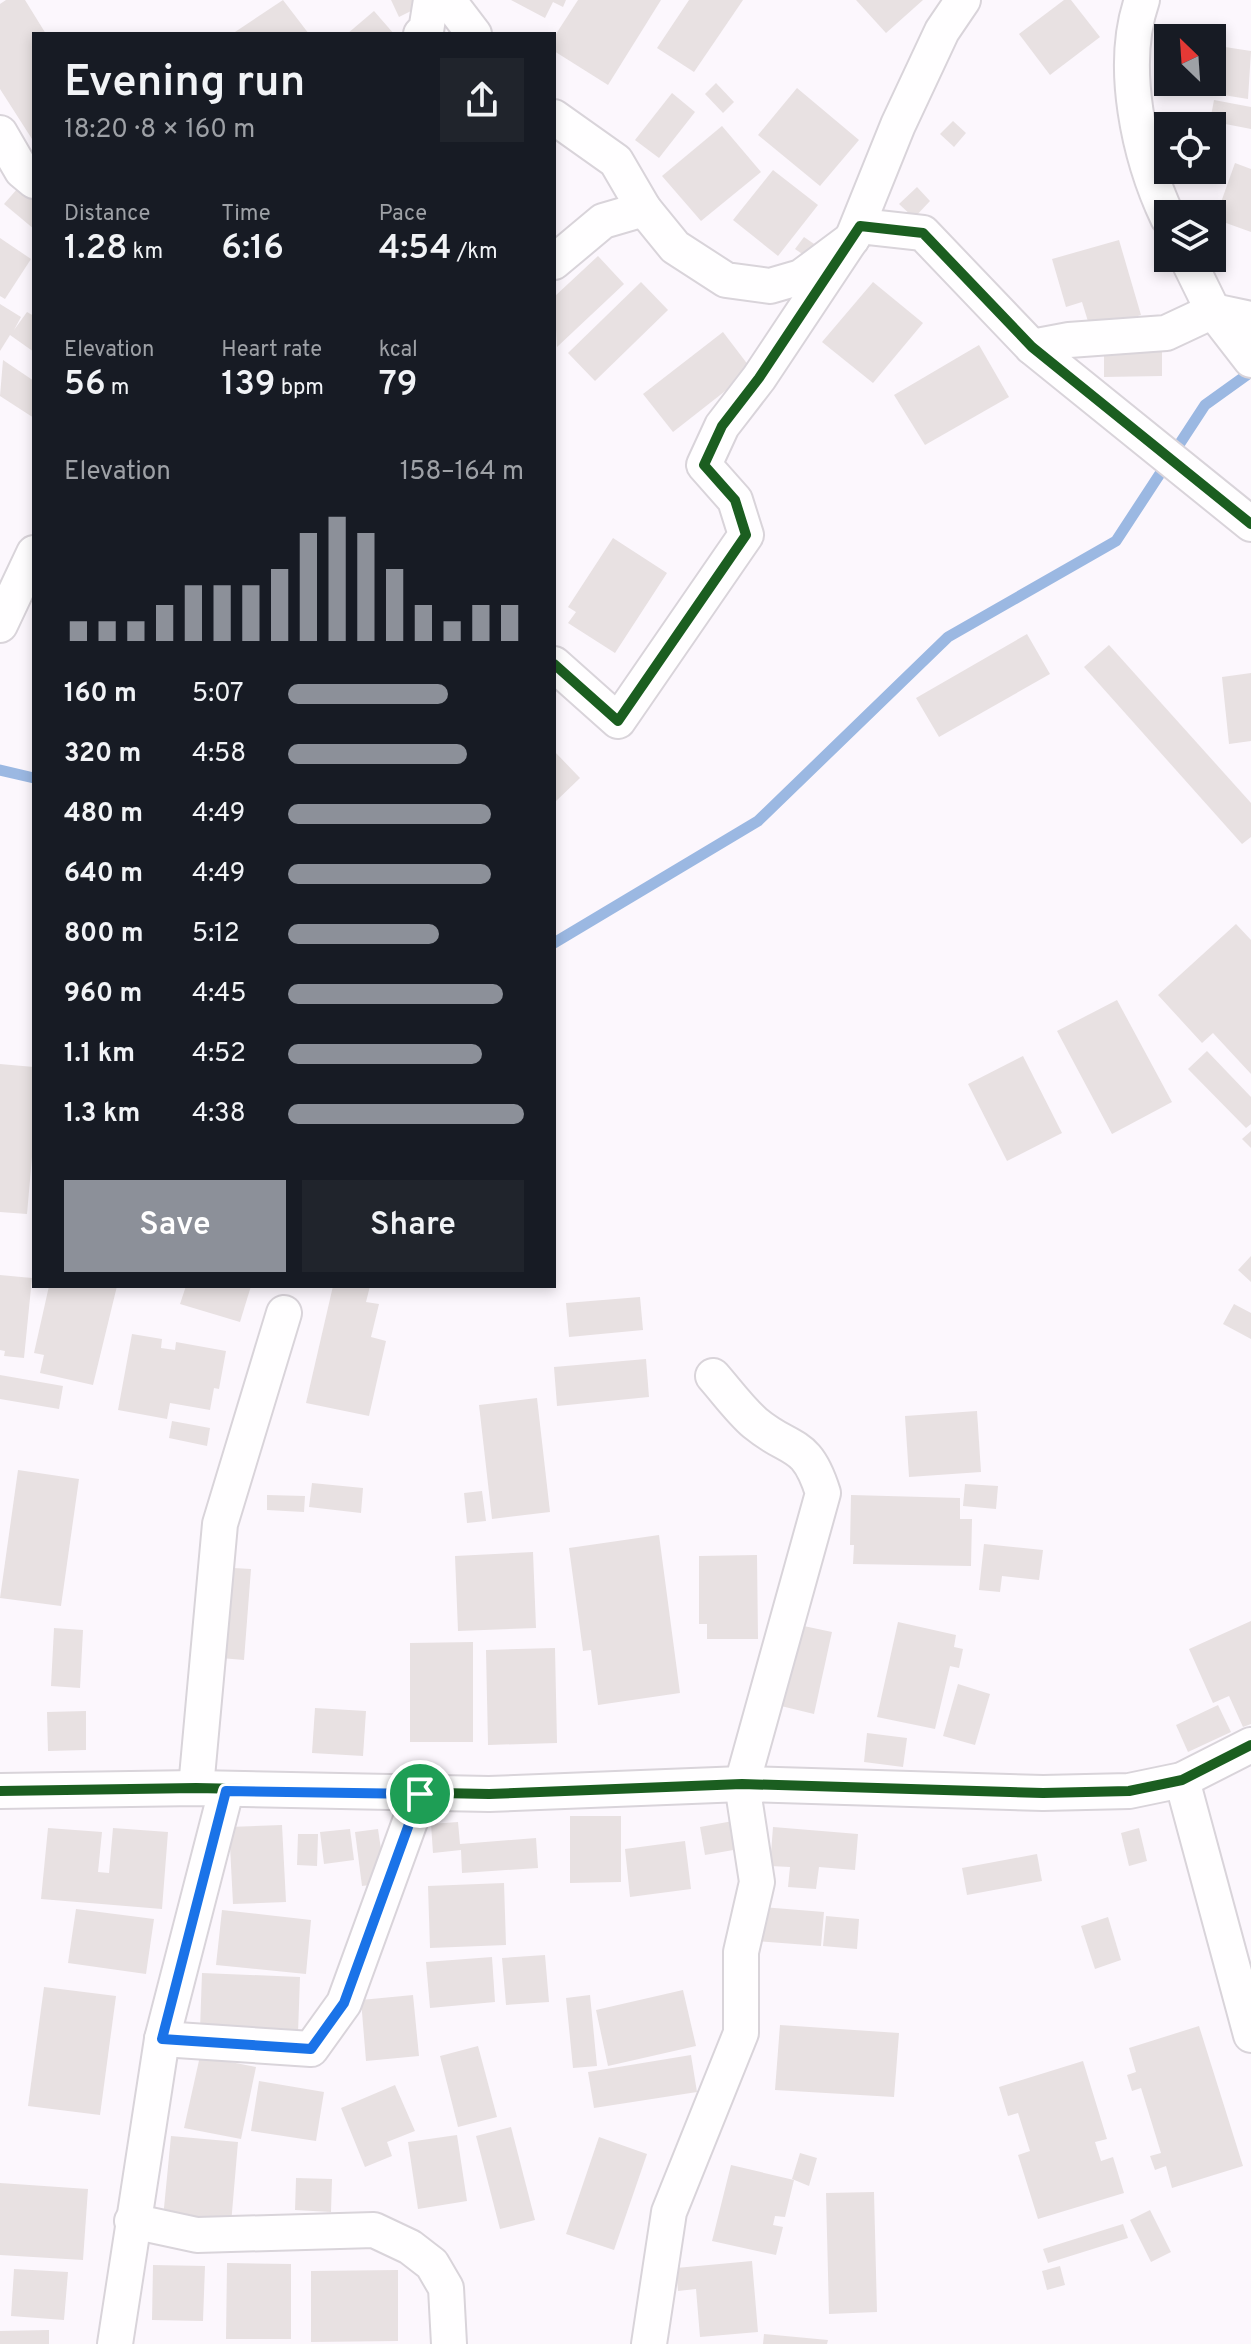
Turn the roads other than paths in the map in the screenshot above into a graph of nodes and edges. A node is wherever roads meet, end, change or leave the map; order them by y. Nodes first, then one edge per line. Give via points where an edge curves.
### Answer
1 (431, 0) edge
2 (448, 0) edge
3 (963, 0) edge
4 (1140, 1) edge
5 (424, 32) edge
6 (472, 32) edge
7 (556, 118) edge
8 (0, 133) edge
9 (32, 179) edge
10 (1160, 200) edge
11 (644, 209) junction
12 (852, 239) junction
13 (556, 260) edge
14 (1194, 272) edge
15 (1213, 311) junction
16 (1251, 319) edge
17 (1032, 347) junction
18 (1251, 360) edge
19 (1251, 524) edge
20 (32, 557) edge
21 (0, 625) edge
22 (556, 666) edge
23 (284, 1313) dead end
24 (713, 1376) dead end
25 (1251, 1745) edge
26 (1182, 1780) junction
27 (742, 1784) junction
28 (211, 1789) junction
29 (0, 1791) edge
30 (420, 1794) junction
31 (1251, 2035) edge
32 (162, 2039) junction
33 (132, 2221) junction
34 (115, 2344) edge
35 (449, 2344) edge
36 (649, 2344) edge

1 - 5 street
2 - 6 street
3 - 12 street via 942,31 898,125
4 - 10 street via 1131,83
7 - 11 street via 616,161
8 - 9 street
11 - 12 street via 675,247 726,280 770,286 801,277
11 - 13 street via 603,221
12 - 17 street via 860,226 923,233
12 - 22 street via 722,426 704,465 735,500 746,535 618,721
14 - 15 street
15 - 16 street
15 - 17 street via 1166,333
15 - 18 street
17 - 19 street
20 - 21 street
23 - 28 street via 220,1524
24 - 27 street via 756,1424 799,1447 815,1469 823,1493
25 - 26 street
26 - 27 street via 1129,1791 1043,1793
26 - 31 street
27 - 30 street
27 - 36 street via 757,1882 741,1952 741,2033 669,2212
28 - 29 street
28 - 30 street
28 - 32 street
30 - 32 street via 344,2003 311,2049
32 - 33 street
33 - 34 street
33 - 35 street via 197,2235 374,2230 432,2264 446,2288

